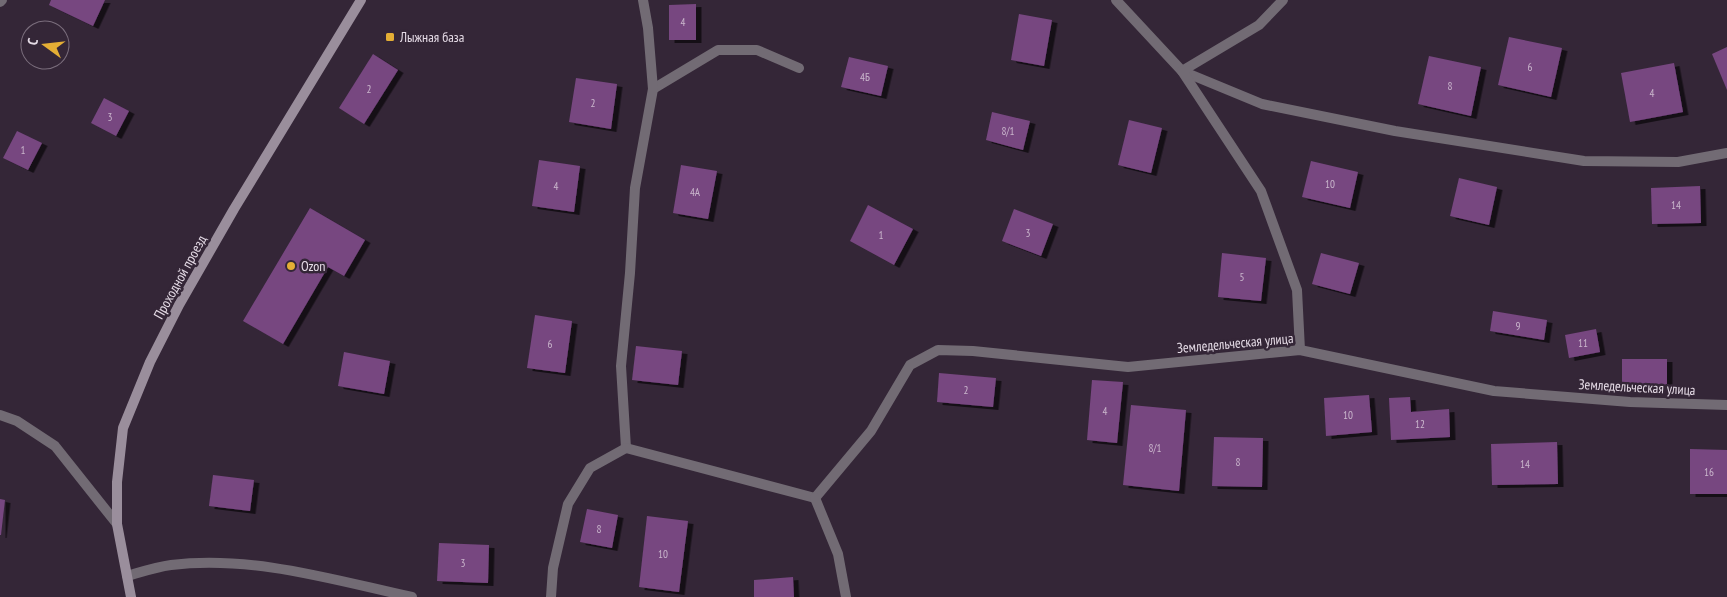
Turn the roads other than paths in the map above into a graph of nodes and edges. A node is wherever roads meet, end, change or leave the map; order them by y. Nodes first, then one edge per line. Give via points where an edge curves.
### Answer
1 (361, 0) edge
2 (643, 0) edge
3 (1116, 0) edge
4 (1283, 0) edge
5 (799, 68) dead end
6 (1182, 71) junction
7 (653, 90) junction
8 (1727, 153) edge
9 (1300, 350) junction
10 (1727, 405) edge
11 (0, 414) edge
12 (626, 448) junction
13 (815, 498) junction
14 (117, 524) junction
15 (127, 576) junction
16 (131, 597) edge
17 (412, 597) edge
18 (551, 597) edge
19 (846, 597) edge

1 - 14 street, Проходной проезд via 234,209 150,362 124,428 117,482
2 - 7 street
3 - 6 street
4 - 6 street via 1259,25
5 - 7 street via 757,50 718,50
6 - 8 street via 1262,104 1395,131 1584,161 1678,162
6 - 9 street via 1261,191 1296,290
7 - 12 street via 635,188 621,366
9 - 10 street, Земледельческая улица via 1494,391 1630,402
9 - 13 street, Земледельческая улица via 1128,367 938,350 910,365 871,431
11 - 14 street via 17,420 55,446
12 - 13 street
12 - 18 street via 590,468 568,504 553,568
13 - 19 street via 838,554
14 - 15 street, Проходной проезд
15 - 16 street, Проходной проезд
15 - 17 street via 170,565 224,562 288,570

